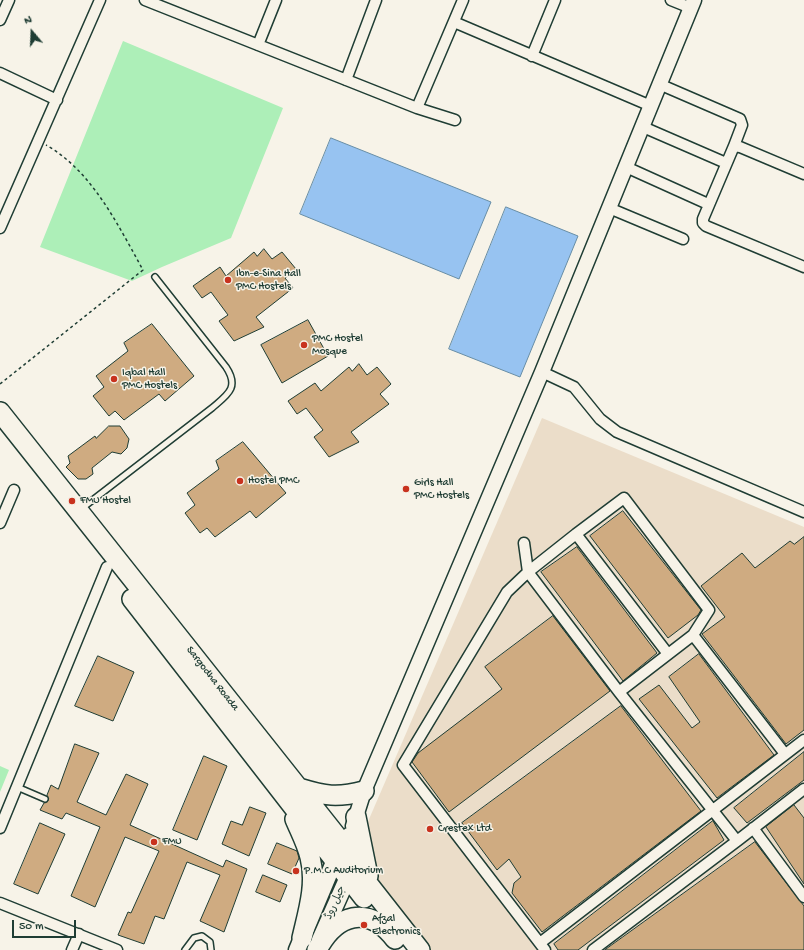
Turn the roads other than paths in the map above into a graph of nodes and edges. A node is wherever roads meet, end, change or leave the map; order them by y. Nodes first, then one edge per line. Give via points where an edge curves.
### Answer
1 (9, 0) edge
2 (100, 0) edge
3 (145, 0) edge
4 (276, 0) edge
5 (376, 0) edge
6 (463, 0) edge
7 (555, 0) edge
8 (671, 0) edge
9 (692, 4) edge
10 (0, 20) edge
11 (454, 22) junction
12 (258, 45) junction
13 (532, 56) junction
14 (0, 73) edge
15 (346, 80) junction
16 (659, 84) junction
17 (57, 100) junction
18 (651, 106) junction
19 (417, 108) junction
20 (455, 120) dead end
21 (643, 127) junction
22 (734, 146) junction
23 (726, 163) junction
24 (626, 167) junction
25 (804, 174) edge
26 (708, 204) junction
27 (609, 208) junction
28 (0, 228) edge
29 (683, 239) dead end
30 (804, 266) edge
31 (155, 278) dead end
32 (542, 372) junction
33 (0, 412) edge
34 (0, 431) edge
35 (14, 490) dead end
36 (78, 511) junction
37 (804, 512) edge
38 (0, 522) edge
39 (576, 534) junction
40 (524, 543) dead end
41 (107, 567) junction
42 (528, 572) junction
43 (693, 635) junction
44 (668, 654) junction
45 (619, 692) junction
46 (804, 740) edge
47 (786, 754) junction
48 (17, 787) junction
49 (804, 789) edge
50 (364, 791) junction
51 (293, 794) junction
52 (45, 799) dead end
53 (4, 806) edge
54 (713, 810) junction
55 (356, 818) junction
56 (0, 828) edge
57 (753, 828) junction
58 (737, 841) junction
59 (344, 848) junction
60 (348, 877) junction
61 (369, 885) junction
62 (803, 894) edge
63 (0, 903) edge
64 (79, 934) junction
65 (300, 944) edge
66 (400, 944) edge
67 (543, 947) edge
68 (72, 950) edge
69 (117, 950) edge
70 (185, 950) edge
71 (211, 950) edge
72 (317, 950) edge
73 (420, 950) edge
74 (593, 950) edge

1 - 10 street
2 - 17 street
3 - 12 street
4 - 12 street
5 - 15 street
6 - 11 street
7 - 13 street
8 - 9 street
9 - 16 street
11 - 13 street
11 - 19 street
12 - 15 street
13 - 18 street
14 - 17 street
15 - 19 street
16 - 18 street
16 - 22 street via 740,120 742,125
17 - 28 street
18 - 21 street
19 - 20 street
21 - 23 street
21 - 24 street
22 - 23 street
22 - 25 street
23 - 26 street
24 - 26 street
24 - 27 street
26 - 30 street via 703,219 706,226
27 - 29 street
27 - 32 street
31 - 36 lane via 226,367 231,375 230,393
32 - 37 street via 574,386 600,419 617,432
32 - 50 street
33 - 36 highway, Sargodha Roada
34 - 41 highway, Sargodha Roada
35 - 38 street
36 - 51 highway, Sargodha Roada
39 - 42 street
39 - 43 street via 624,498 709,610
39 - 44 street
40 - 42 street
41 - 48 street
41 - 51 highway, Sargodha Roada
42 - 45 street
42 - 67 street via 507,592 403,765
43 - 44 street
43 - 47 street
44 - 45 street
45 - 54 street
46 - 47 street
47 - 54 street
48 - 52 lane
48 - 53 street
49 - 57 street
50 - 51 highway via 346,796
50 - 55 street
51 - 59 highway, Sargodha Roada
51 - 65 highway via 310,858 312,881 311,898
53 - 56 street
54 - 58 street
54 - 67 street
55 - 59 street
55 - 61 highway
57 - 58 street
57 - 62 street
58 - 74 street
59 - 60 highway, Sargodha Roada
59 - 61 highway, Sargodha Roada
59 - 65 main road, جیل روڈ
60 - 66 highway, Sargodha Roada
60 - 72 main road, جیل روڈ
61 - 73 highway, Sargodha Roada
63 - 64 street
64 - 68 street
64 - 69 street
66 - 72 highway via 386,927 374,920 350,917 324,936
70 - 71 lane via 194,938 202,936 210,942

